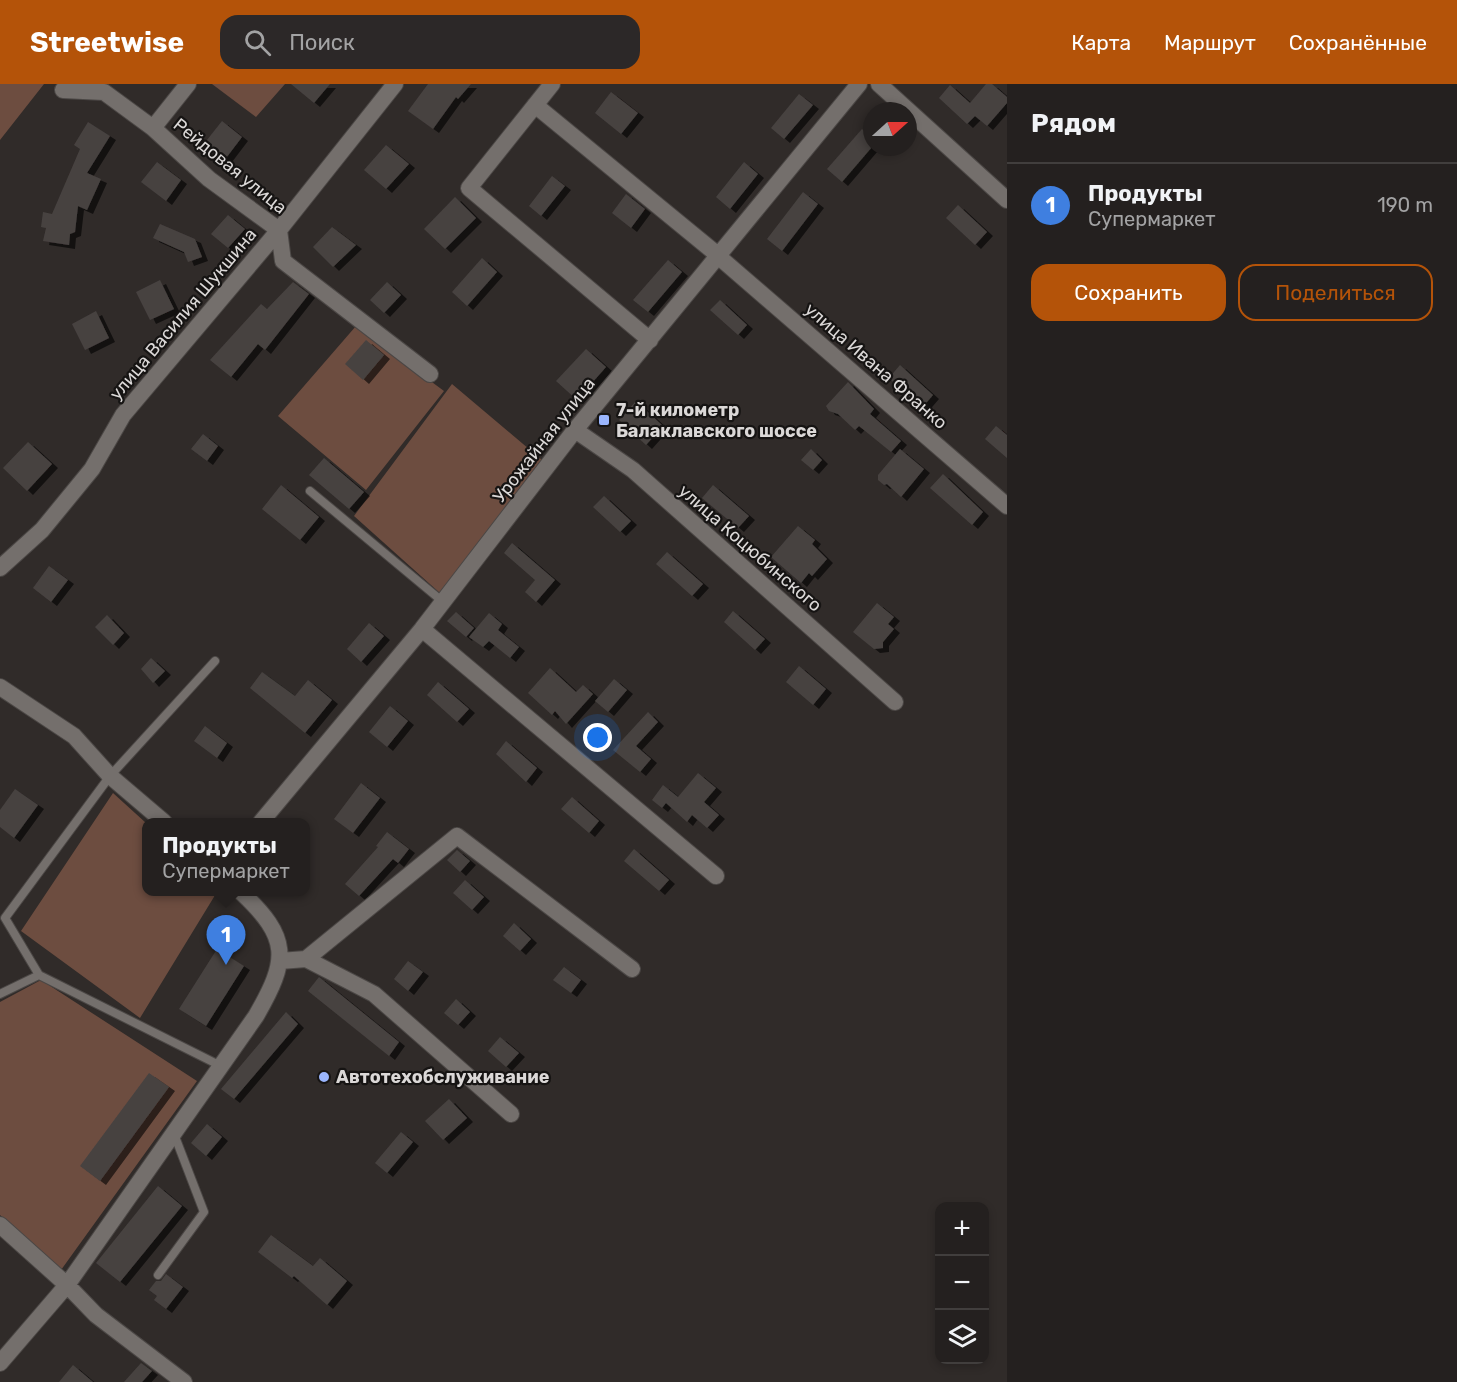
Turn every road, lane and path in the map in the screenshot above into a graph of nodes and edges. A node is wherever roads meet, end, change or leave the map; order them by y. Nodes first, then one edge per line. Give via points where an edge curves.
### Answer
1 (188, 84) edge
2 (395, 84) edge
3 (552, 84) edge
4 (859, 84) edge
5 (879, 84) edge
6 (63, 90) dead end
7 (535, 105) junction
8 (153, 128) junction
9 (1007, 200) edge
10 (279, 230) junction
11 (719, 256) junction
12 (650, 340) junction
13 (430, 374) dead end
14 (575, 430) junction
15 (310, 491) dead end
16 (1007, 506) edge
17 (0, 568) edge
18 (442, 601) junction
19 (422, 629) junction
20 (215, 661) dead end
21 (0, 687) edge
22 (895, 702) dead end
23 (110, 776) junction
24 (159, 818) edge
25 (264, 818) edge
26 (716, 876) dead end
27 (246, 896) edge
28 (306, 959) junction
29 (280, 961) junction
30 (632, 969) dead end
31 (39, 975) junction
32 (0, 994) edge
33 (221, 1066) junction
34 (511, 1114) dead end
35 (174, 1133) junction
36 (0, 1225) edge
37 (158, 1275) dead end
38 (67, 1285) junction
39 (0, 1363) edge
40 (184, 1382) edge

1 - 8 street
2 - 10 street, улица Василия Шукшина
3 - 7 street
4 - 11 street, Урожайная улица
5 - 9 street
6 - 8 street, Рейдовая улица via 104,92
7 - 11 street, улица Ивана Франко
7 - 12 street via 470,188
8 - 10 street, Рейдовая улица via 209,179
10 - 13 street, Рейдовая улица via 283,261
10 - 17 street, улица Василия Шукшина via 123,415 92,469 42,530
11 - 12 street, Урожайная улица
11 - 16 street, улица Ивана Франко
12 - 14 street, Урожайная улица
14 - 18 street, Урожайная улица
14 - 22 street, улица Коцюбинского via 633,470
15 - 18 lane
18 - 19 street, Урожайная улица
19 - 25 street, Урожайная улица
19 - 26 street
20 - 23 lane
21 - 23 street via 74,736
23 - 24 street
23 - 31 lane via 5,918
27 - 29 street via 263,913 279,942
28 - 29 street
28 - 30 street via 457,836
28 - 34 street via 374,994
29 - 33 street via 274,985
31 - 32 lane
31 - 33 lane
33 - 35 street
35 - 37 lane via 204,1212
35 - 38 street
36 - 38 street
38 - 39 street
38 - 40 street via 96,1315

